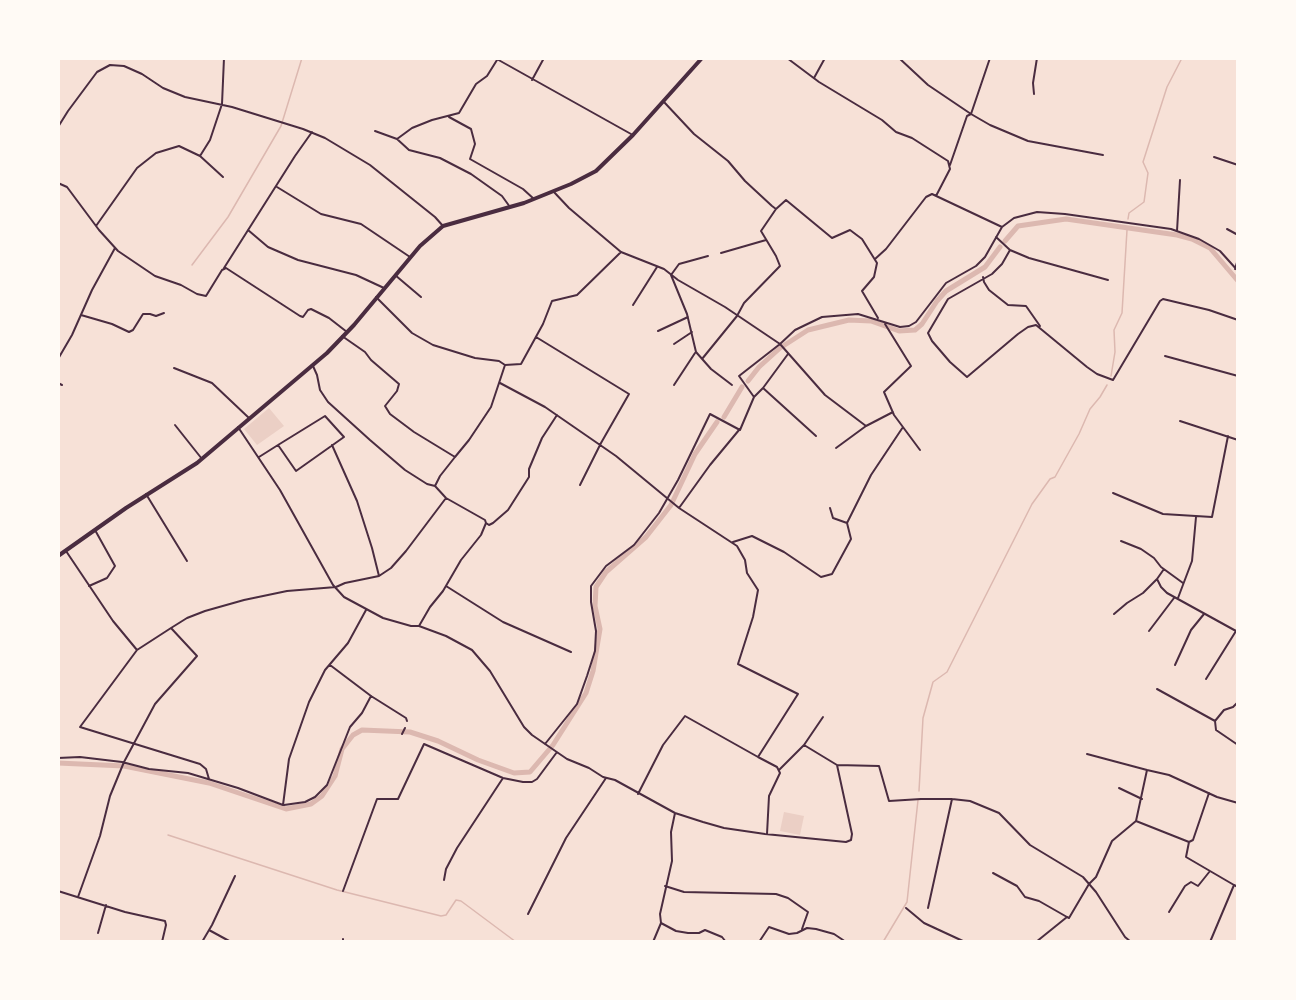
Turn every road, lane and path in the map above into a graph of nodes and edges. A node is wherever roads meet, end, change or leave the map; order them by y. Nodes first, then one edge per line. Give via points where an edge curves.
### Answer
1 (224, 58) edge
2 (544, 58) edge
3 (702, 58) edge
4 (787, 58) edge
5 (825, 58) edge
6 (898, 58) edge
7 (990, 58) edge
8 (1038, 58) edge
9 (496, 59) edge
10 (814, 78) junction
11 (532, 80) junction
12 (1034, 94) dead end
13 (664, 102) junction
14 (222, 104) junction
15 (971, 114) junction
16 (448, 117) junction
17 (58, 128) edge
18 (375, 131) dead end
19 (312, 132) junction
20 (633, 135) junction
21 (398, 139) junction
22 (1104, 155) dead end
23 (200, 156) junction
24 (1214, 157) dead end
25 (950, 165) junction
26 (1238, 165) edge
27 (223, 177) dead end
28 (1180, 180) dead end
29 (58, 183) edge
30 (277, 187) junction
31 (553, 191) junction
32 (936, 196) junction
33 (534, 199) junction
34 (510, 207) junction
35 (776, 209) junction
36 (96, 226) junction
37 (443, 226) junction
38 (1002, 228) junction
39 (1227, 228) dead end
40 (249, 230) junction
41 (1177, 231) junction
42 (1238, 235) edge
43 (996, 237) junction
44 (766, 240) junction
45 (115, 248) junction
46 (1010, 250) junction
47 (621, 252) junction
48 (721, 253) dead end
49 (708, 256) dead end
50 (410, 257) junction
51 (875, 259) junction
52 (1238, 259) edge
53 (657, 267) junction
54 (224, 268) junction
55 (1236, 270) edge
56 (395, 275) junction
57 (671, 275) junction
58 (983, 277) junction
59 (1108, 280) dead end
60 (384, 288) junction
61 (376, 297) junction
62 (421, 297) dead end
63 (633, 305) dead end
64 (164, 313) dead end
65 (81, 315) junction
66 (737, 316) junction
67 (688, 317) junction
68 (878, 319) junction
69 (1238, 320) edge
70 (885, 323) junction
71 (1040, 326) junction
72 (658, 331) dead end
73 (347, 332) junction
74 (692, 332) junction
75 (342, 336) junction
76 (536, 337) junction
77 (674, 344) dead end
78 (781, 344) junction
79 (696, 352) junction
80 (788, 354) junction
81 (1166, 356) dead end
82 (58, 359) edge
83 (702, 359) junction
84 (312, 364) junction
85 (505, 365) junction
86 (174, 368) dead end
87 (1238, 376) edge
88 (501, 383) junction
89 (674, 385) dead end
90 (732, 385) dead end
91 (762, 388) junction
92 (754, 397) junction
93 (893, 412) junction
94 (556, 415) junction
95 (249, 418) junction
96 (1180, 421) dead end
97 (175, 425) dead end
98 (866, 426) junction
99 (238, 427) junction
100 (903, 427) junction
101 (740, 430) junction
102 (816, 436) dead end
103 (1228, 436) junction
104 (1238, 440) edge
105 (278, 445) junction
106 (332, 445) junction
107 (600, 446) junction
108 (836, 447) dead end
109 (920, 450) dead end
110 (259, 457) junction
111 (455, 457) junction
112 (202, 459) junction
113 (580, 485) dead end
114 (435, 486) junction
115 (1113, 493) dead end
116 (146, 494) junction
117 (446, 498) junction
118 (668, 499) junction
119 (679, 508) junction
120 (830, 508) dead end
121 (1196, 517) junction
122 (486, 523) junction
123 (847, 524) junction
124 (95, 530) junction
125 (1121, 541) dead end
126 (732, 543) junction
127 (66, 551) junction
128 (58, 556) edge
129 (187, 561) dead end
130 (1164, 569) junction
131 (379, 576) junction
132 (1157, 579) junction
133 (1183, 583) junction
134 (89, 586) junction
135 (446, 586) junction
136 (336, 587) junction
137 (1176, 599) junction
138 (366, 610) junction
139 (1114, 614) dead end
140 (1204, 614) junction
141 (419, 626) junction
142 (171, 628) junction
143 (1237, 630) edge
144 (1149, 631) dead end
145 (137, 650) junction
146 (570, 652) dead end
147 (1175, 664) dead end
148 (330, 665) junction
149 (1206, 679) dead end
150 (1157, 689) dead end
151 (371, 696) junction
152 (1238, 702) edge
153 (823, 717) dead end
154 (407, 721) dead end
155 (1215, 721) junction
156 (405, 728) dead end
157 (402, 734) dead end
158 (135, 744) junction
159 (545, 744) junction
160 (804, 745) junction
161 (1238, 745) edge
162 (557, 752) junction
163 (1087, 754) dead end
164 (758, 757) junction
165 (58, 758) edge
166 (124, 762) junction
167 (837, 765) junction
168 (779, 770) junction
169 (1147, 770) junction
170 (503, 778) junction
171 (606, 778) junction
172 (209, 779) junction
173 (1119, 788) dead end
174 (1209, 793) junction
175 (638, 794) junction
176 (952, 799) junction
177 (1142, 799) junction
178 (1238, 802) edge
179 (284, 806) junction
180 (675, 813) junction
181 (1136, 821) junction
182 (767, 834) junction
183 (1189, 842) junction
184 (1210, 871) junction
185 (993, 873) dead end
186 (235, 876) dead end
187 (444, 880) dead end
188 (1089, 884) junction
189 (665, 886) junction
190 (1236, 886) edge
191 (343, 890) dead end
192 (59, 892) edge
193 (78, 897) junction
194 (106, 905) junction
195 (906, 908) dead end
196 (928, 908) dead end
197 (1169, 912) dead end
198 (528, 914) dead end
199 (1067, 917) junction
200 (661, 923) junction
201 (802, 929) junction
202 (209, 930) junction
203 (98, 933) dead end
204 (162, 942) edge
205 (202, 942) edge
206 (231, 942) edge
207 (653, 942) edge
208 (726, 942) edge
209 (759, 942) edge
210 (846, 942) edge
211 (965, 942) edge
212 (1036, 942) edge
213 (1131, 942) edge
214 (1210, 942) edge

1 - 14 street
2 - 11 street
3 - 13 main road
4 - 10 street
5 - 10 street
6 - 15 street via 928,85
7 - 15 street
8 - 12 street
9 - 11 street
9 - 16 street via 462,110
10 - 25 street
11 - 20 street
13 - 20 main road
13 - 35 street
14 - 17 street via 185,97 124,66 110,66 92,79
14 - 19 street
14 - 23 street
15 - 22 street via 1028,141
15 - 25 street
16 - 21 street via 412,128
16 - 33 street via 471,129 475,144 470,159
18 - 21 street
19 - 30 street
19 - 37 street via 363,160
20 - 31 main road via 596,171
21 - 34 street via 409,150 440,158 471,174 502,196
23 - 27 street
23 - 36 street via 179,146 156,153 137,168
24 - 26 street
25 - 32 street
28 - 41 street
29 - 36 street via 67,187
30 - 40 street
30 - 50 street via 321,214 361,224
31 - 33 main road
31 - 47 street
32 - 38 street
32 - 51 street via 926,197
33 - 34 main road
34 - 37 main road
35 - 44 street via 761,231
35 - 51 street via 786,200 832,238 850,230 862,239
36 - 45 street
37 - 50 main road
38 - 41 street via 1028,213 1047,212
38 - 43 street
39 - 42 street
40 - 54 street
40 - 60 street via 268,247 298,260 356,275
41 - 55 street via 1220,251
43 - 46 street
43 - 70 street via 985,257 946,283 916,322 900,327
44 - 48 street
44 - 66 street via 780,266 744,303
45 - 54 street via 155,276 202,296 209,293
45 - 65 street
46 - 58 street via 992,274
46 - 59 street
47 - 53 street
47 - 76 street via 577,295 552,301
49 - 57 street via 679,264
50 - 56 main road
51 - 68 street via 874,278 862,291
52 - 55 street
53 - 57 street
53 - 63 street
54 - 73 street via 300,316 311,309
56 - 60 main road
56 - 62 street
57 - 66 street
57 - 67 street
58 - 71 street via 989,290 1008,305 1026,306
58 - 71 street via 948,299 928,333 962,373 967,377 1028,327
60 - 61 main road
61 - 73 main road
61 - 85 street via 412,333 433,345
64 - 65 street via 143,314 129,332
65 - 82 street
66 - 78 street
66 - 83 street
67 - 72 street
67 - 74 street
68 - 70 street
68 - 78 street via 858,314 822,317 795,330
69 - 71 street via 1164,299 1113,381 1087,367
70 - 93 street via 911,366 884,392
73 - 75 main road
74 - 77 street
74 - 79 street
75 - 84 main road
75 - 111 street via 399,384 385,406 390,414
76 - 85 street via 521,364
76 - 107 street via 629,394
78 - 80 street
78 - 92 street via 739,376
79 - 83 street
79 - 89 street
80 - 91 street
80 - 98 street via 825,394
81 - 87 street
83 - 90 street
84 - 95 main road
84 - 114 street via 328,402 405,470
85 - 88 street
86 - 95 street via 212,383
88 - 94 street
88 - 111 street via 491,407
91 - 92 street
91 - 102 street
92 - 101 street
93 - 98 street
93 - 100 street
94 - 107 street
94 - 122 street via 508,510 493,523
95 - 99 main road
96 - 103 street
97 - 112 street
98 - 108 street
99 - 110 street
99 - 112 main road
100 - 109 street
100 - 123 street via 871,475
101 - 118 street via 710,414
101 - 119 street
103 - 104 street
103 - 121 street via 1214,513 1209,518
105 - 106 street via 296,471
105 - 106 street via 325,416 344,437
105 - 110 street
106 - 131 street via 357,501
107 - 113 street
107 - 118 street
110 - 136 street
111 - 114 street
112 - 116 main road
114 - 117 street
115 - 121 street via 1163,514
116 - 124 main road
116 - 129 street
117 - 122 street
117 - 131 street via 406,551
118 - 119 street
118 - 159 street via 634,545 606,566 591,586 595,651 576,704
119 - 126 street
120 - 123 street via 833,518
121 - 133 street via 1192,561
122 - 135 street
123 - 126 street via 851,539 832,574 821,577 752,536
124 - 127 main road
124 - 134 street via 116,566 107,578
125 - 130 street via 1141,549
126 - 164 street via 745,560 747,573 758,590 738,664 798,694
127 - 128 main road
127 - 134 street
130 - 132 street
130 - 133 street
131 - 136 street
132 - 137 street
132 - 139 street
133 - 137 street
134 - 145 street
135 - 141 street
135 - 146 street via 503,622
136 - 138 street via 344,597
136 - 142 street via 244,600 205,611
137 - 140 street
137 - 144 street
138 - 141 street
138 - 148 street via 348,643
140 - 143 street
140 - 147 street via 1191,630
141 - 159 street via 472,650 490,671 524,727
142 - 145 street
142 - 158 street via 197,656 155,704
143 - 149 street
145 - 158 street via 80,727
148 - 151 street
148 - 179 street via 298,730 289,759
150 - 155 street
151 - 154 street
151 - 179 street via 350,727 327,785 305,802
152 - 155 street
153 - 160 street
155 - 161 street via 1216,729
156 - 157 street
158 - 166 street
158 - 172 street via 200,764
159 - 162 street
160 - 167 street
160 - 168 street
162 - 170 street via 532,782
162 - 171 street
163 - 169 street
164 - 168 street
164 - 175 street via 686,716 663,745
165 - 166 street
166 - 172 street
166 - 193 street
167 - 176 street via 879,766 889,801
167 - 182 street via 851,840 836,842
168 - 182 street via 769,796
169 - 174 street
169 - 177 street
170 - 187 street via 457,848
170 - 191 street via 424,744 398,799 377,799
171 - 175 street
171 - 198 street via 566,838
172 - 179 street
173 - 177 street
174 - 178 street
174 - 183 street
175 - 180 street
176 - 188 street via 970,801 999,813 1030,845 1076,871
176 - 196 street
177 - 181 street
180 - 182 street via 724,828
180 - 189 street
181 - 183 street
181 - 188 street via 1112,841
183 - 184 street via 1186,857
184 - 190 street
184 - 197 street via 1198,886 1191,882 1185,886
185 - 199 street via 1017,886 1025,897
186 - 202 street
188 - 199 street
188 - 213 street
189 - 200 street
189 - 201 street via 684,892 776,894 807,912
190 - 214 street
192 - 193 street
193 - 194 street
194 - 203 street
194 - 204 street via 165,921
195 - 211 street via 924,923
199 - 212 street
200 - 207 street
200 - 208 street via 688,933 705,930
201 - 209 street via 789,934 769,927
201 - 210 street via 826,931
202 - 205 street
202 - 206 street

